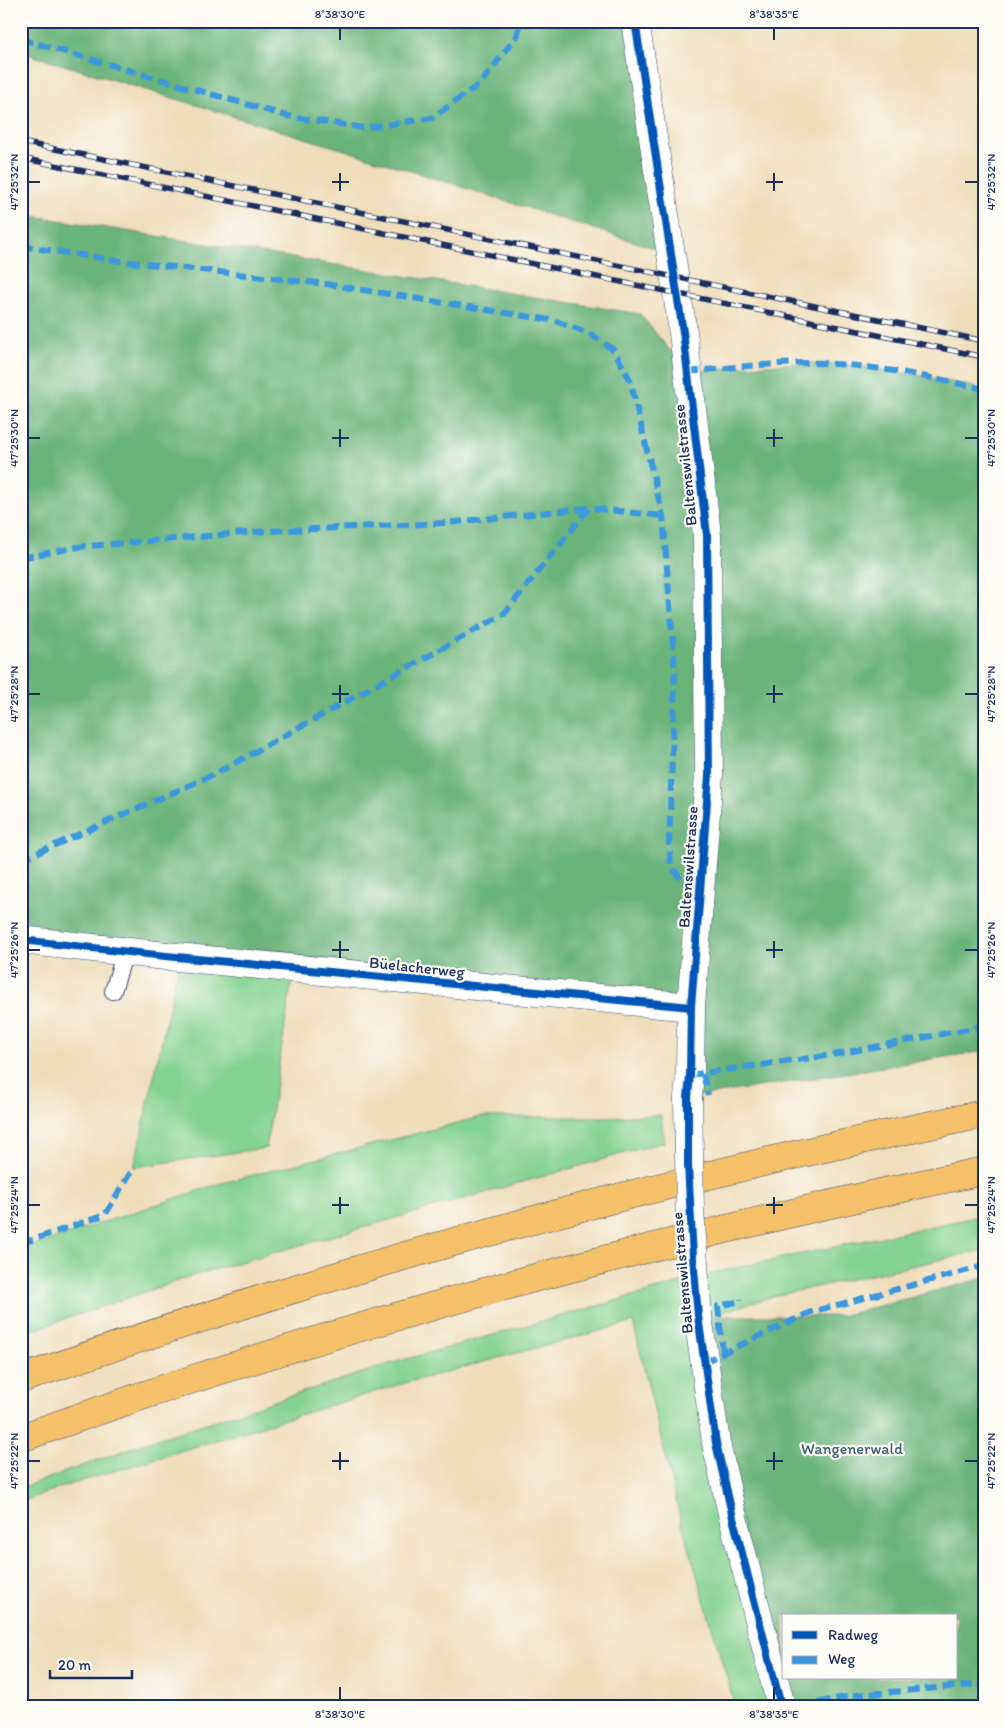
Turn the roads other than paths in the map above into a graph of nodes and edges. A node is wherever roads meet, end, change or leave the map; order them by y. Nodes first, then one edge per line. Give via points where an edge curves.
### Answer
1 (636, 23) edge
2 (21, 940) edge
3 (125, 952) junction
4 (113, 991) dead end
5 (691, 1007) junction
6 (984, 1114) edge
7 (984, 1171) edge
8 (21, 1379) edge
9 (21, 1438) edge
10 (781, 1706) edge

1 - 5 street, Baltenswilstrasse via 683,332 707,535 709,774
2 - 3 street, Büelacherweg
3 - 4 lane
3 - 5 street, Büelacherweg
5 - 10 street, Baltenswilstrasse, bridge via 688,1098 690,1210 698,1316 716,1443
6 - 8 highway via 774,1159 482,1234 209,1316
7 - 9 highway via 789,1213 487,1291 306,1344

